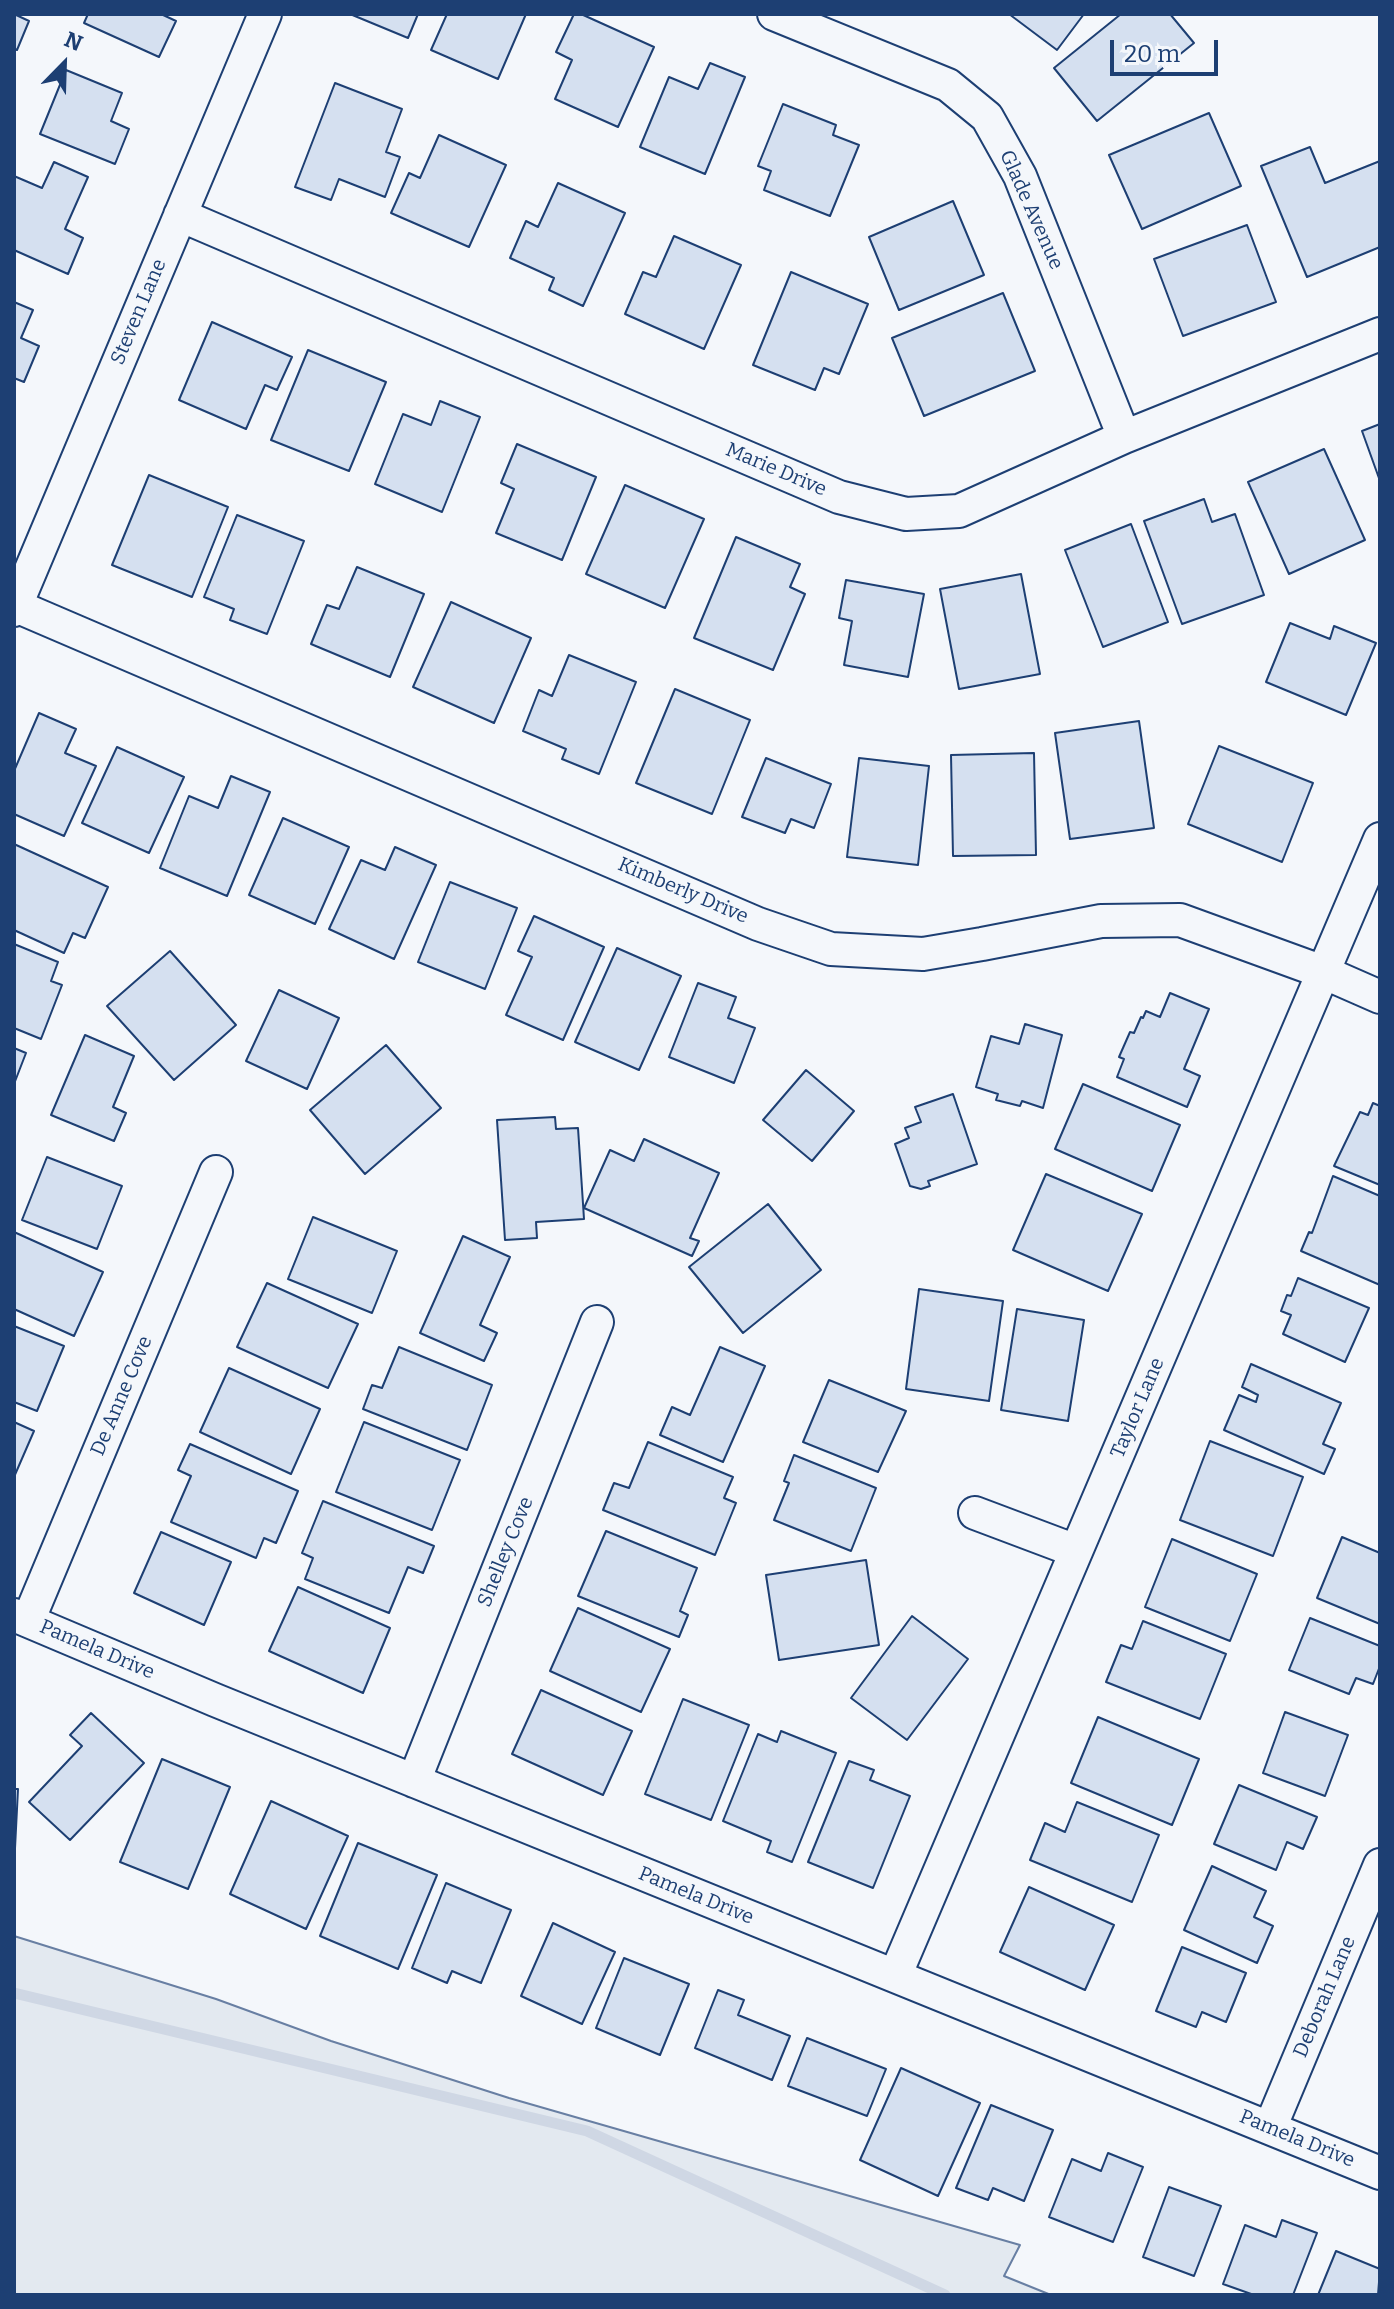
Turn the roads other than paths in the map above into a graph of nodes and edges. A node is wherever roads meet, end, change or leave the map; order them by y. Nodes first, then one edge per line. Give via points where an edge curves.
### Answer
1 (265, 14) edge
2 (774, 14) edge
3 (180, 215) junction
4 (1380, 334) edge
5 (1124, 437) junction
6 (15, 608) edge
7 (1380, 839) edge
8 (1323, 972) junction
9 (1380, 997) edge
10 (216, 1172) dead end
11 (597, 1322) dead end
12 (975, 1513) dead end
13 (1076, 1551) junction
14 (21, 1618) edge
15 (414, 1781) junction
16 (1380, 1865) edge
17 (895, 1976) junction
18 (1270, 2128) junction
19 (1380, 2173) edge

1 - 3 street, Steven Lane
2 - 5 street, Glade Avenue via 948,85 987,117 1020,176
3 - 5 street, Marie Drive via 839,497 906,514 959,511
3 - 6 street, Steven Lane
4 - 5 street, Marie Drive
6 - 8 street, Kimberly Drive via 758,924 831,949 923,954 1101,921 1180,920
7 - 8 street, Taylor Lane
8 - 9 street, Kimberly Drive
8 - 13 street, Taylor Lane
10 - 14 street, De Anne Cove
11 - 15 street, Shelley Cove
12 - 13 street
13 - 17 street, Taylor Lane
14 - 15 street, Pamela Drive
15 - 17 street, Pamela Drive
16 - 18 street, Deborah Lane
17 - 18 street, Pamela Drive
18 - 19 street, Pamela Drive

